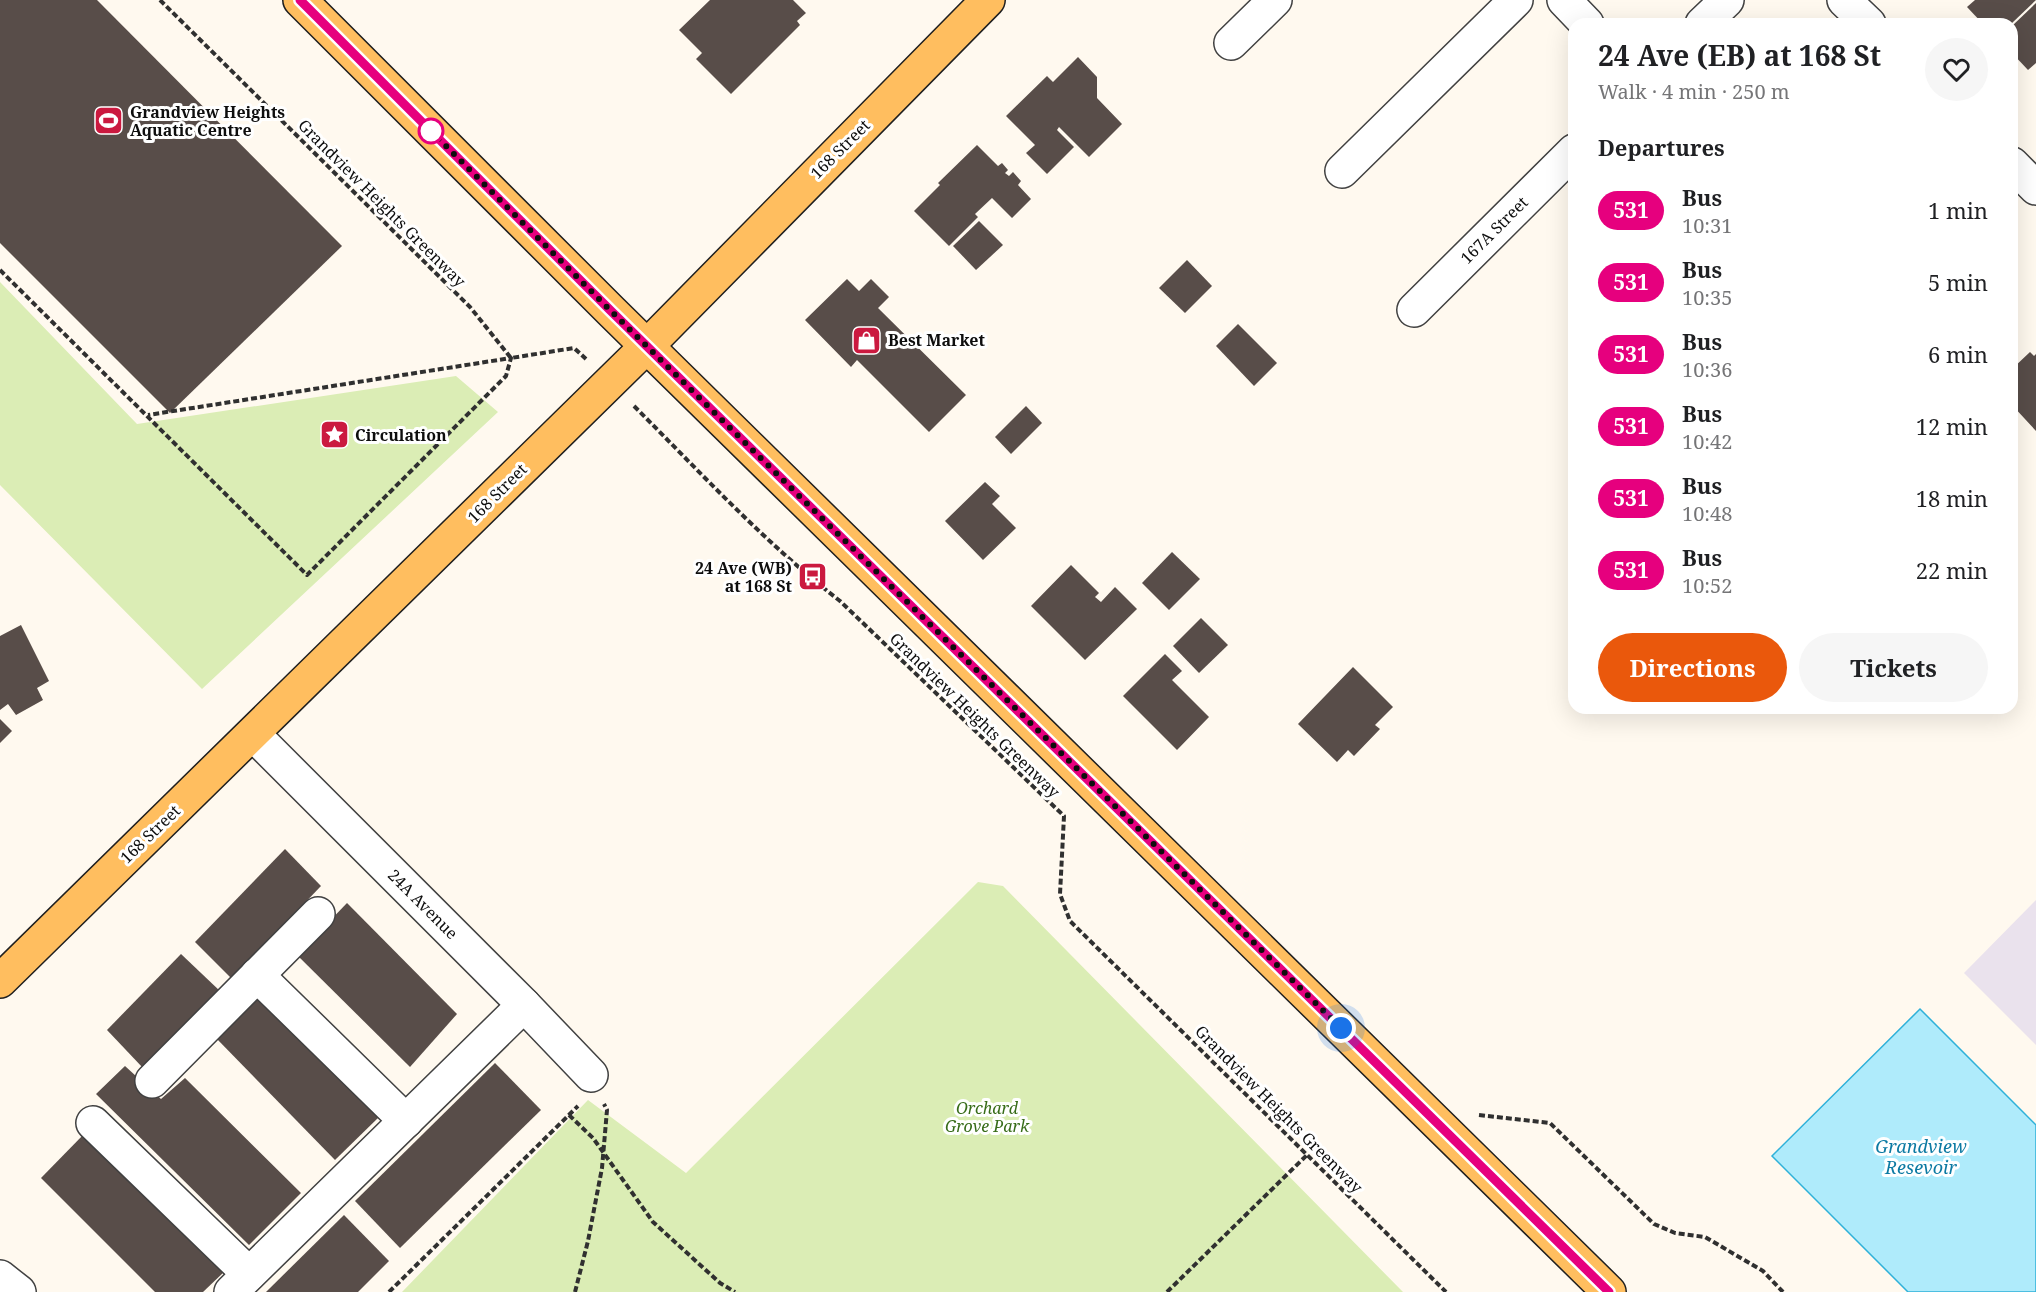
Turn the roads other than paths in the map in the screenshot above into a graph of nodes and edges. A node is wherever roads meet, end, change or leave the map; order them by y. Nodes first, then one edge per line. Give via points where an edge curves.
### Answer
1 (300, 0) edge
2 (988, 0) edge
3 (1275, 0) edge
4 (1516, 0) edge
5 (1564, 0) edge
6 (1726, 0) edge
7 (1844, 0) edge
8 (1581, 18) edge
9 (1708, 18) edge
10 (1863, 18) edge
11 (1231, 43) dead end
12 (1568, 157) edge
13 (2018, 170) edge
14 (1342, 171) dead end
15 (2036, 188) edge
16 (1414, 310) dead end
17 (647, 346) junction
18 (253, 734) junction
19 (318, 914) dead end
20 (257, 975) junction
21 (0, 981) edge
22 (524, 1005) junction
23 (591, 1076) road end
24 (152, 1081) dead end
25 (406, 1121) junction
26 (93, 1123) dead end
27 (0, 1277) edge
28 (240, 1283) edge
29 (1601, 1289) edge
30 (19, 1292) edge

1 - 17 main road
2 - 17 main road, 168 Street
3 - 11 street
4 - 14 street
5 - 8 street
6 - 9 street
7 - 10 street
12 - 16 street, 167A Street
13 - 15 street
17 - 18 main road, 168 Street
17 - 29 main road via 1430,1115
18 - 21 main road, 168 Street
18 - 22 street, 24A Avenue
19 - 20 street
20 - 24 street
20 - 25 street
22 - 23 street, 24A Avenue
22 - 25 street
25 - 28 street
26 - 28 street
27 - 30 street

